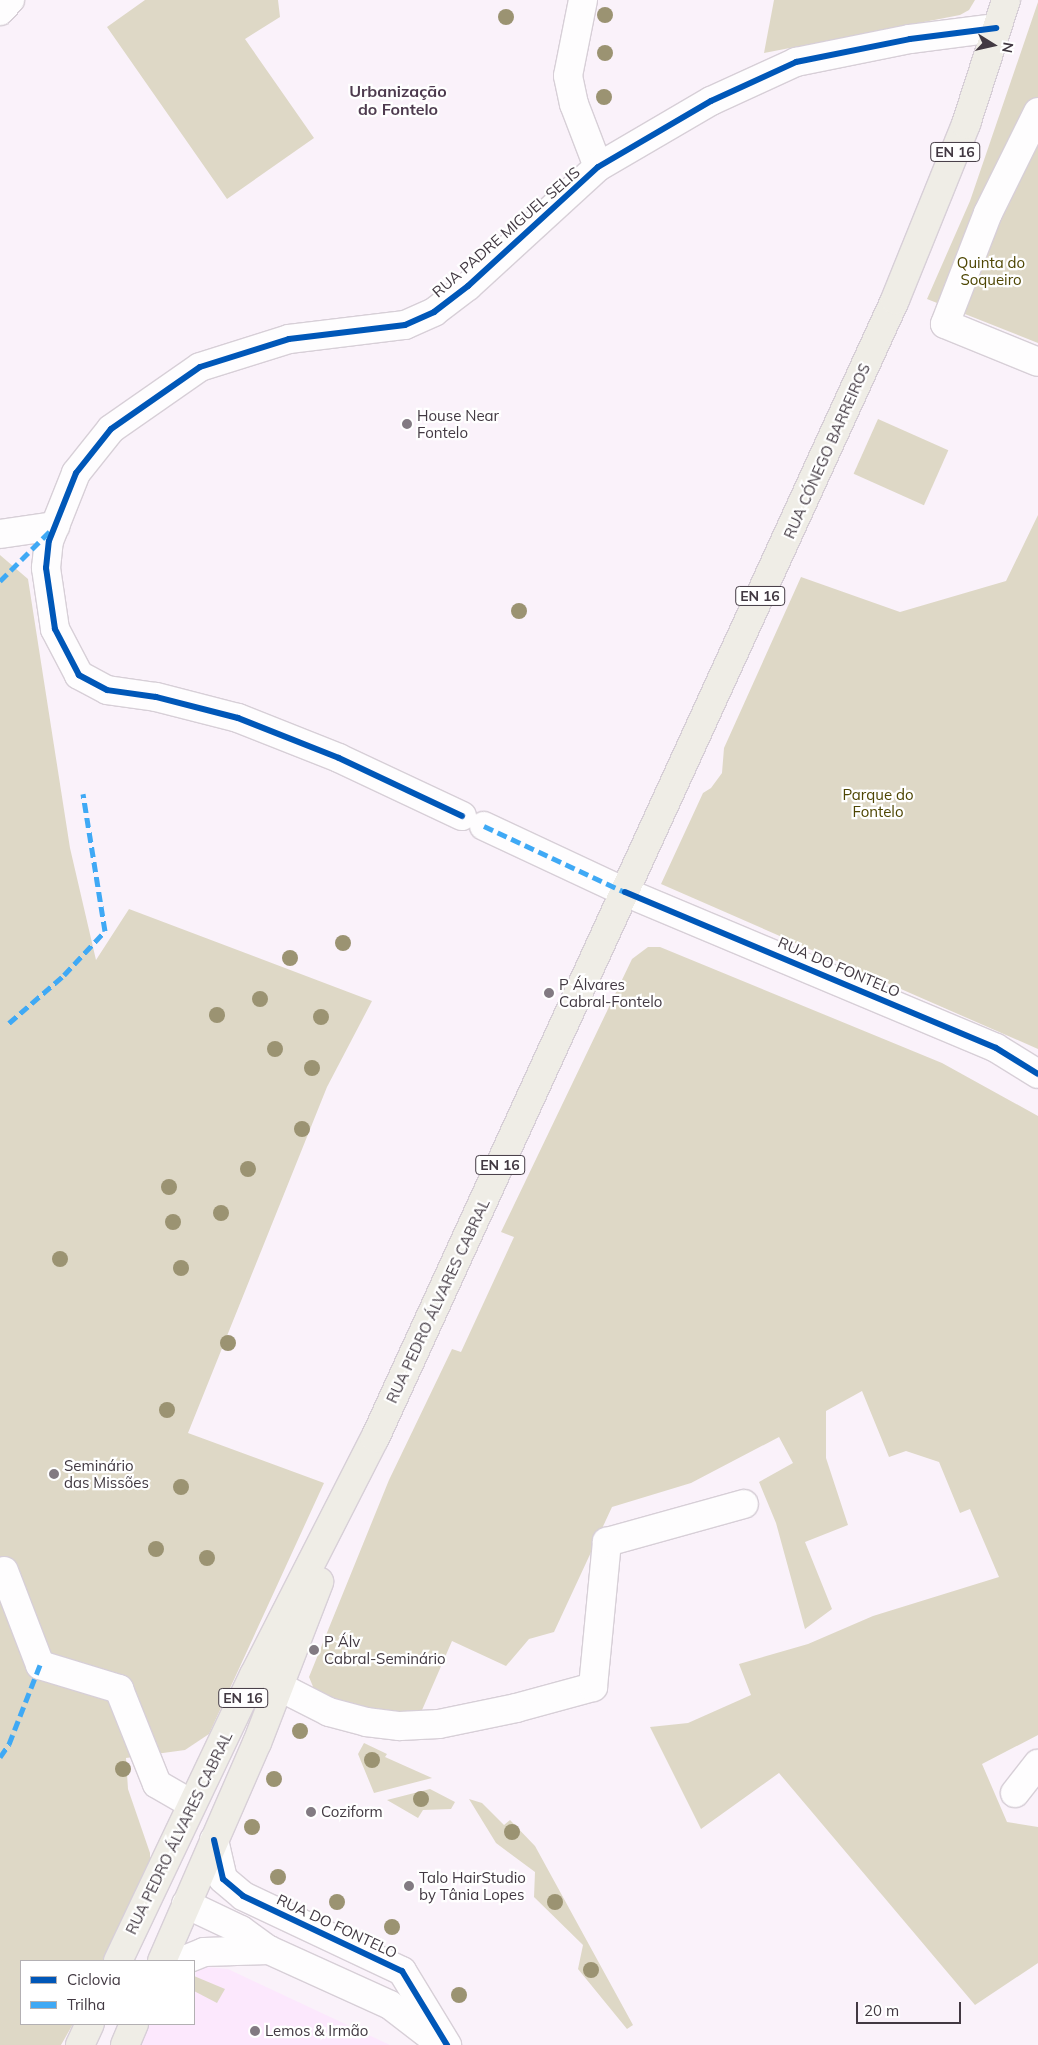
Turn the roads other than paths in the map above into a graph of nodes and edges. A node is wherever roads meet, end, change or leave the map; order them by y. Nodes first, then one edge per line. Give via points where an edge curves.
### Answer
1 (10, 0) edge
2 (583, 0) edge
3 (1006, 0) edge
4 (0, 11) edge
5 (996, 28) junction
6 (1038, 112) edge
7 (598, 167) junction
8 (1038, 362) edge
9 (55, 526) junction
10 (0, 534) edge
11 (625, 892) junction
12 (1038, 1074) edge
13 (375, 1438) junction
14 (744, 1504) dead end
15 (4, 1571) dead end
16 (278, 1686) junction
17 (229, 1729) junction
18 (1038, 1764) edge
19 (1015, 1793) dead end
20 (191, 1804) junction
21 (214, 1840) junction
22 (243, 1896) junction
23 (186, 1904) junction
24 (269, 1950) junction
25 (120, 1957) edge
26 (162, 1960) edge
27 (184, 1960) edge
28 (90, 2025) edge
29 (134, 2025) edge
30 (80, 2045) edge
31 (125, 2045) edge
32 (442, 2045) edge
33 (447, 2045) edge

1 - 4 street
2 - 7 street via 568,76 574,104
3 - 5 main road, RUA CÓNEGO BARREIROS / EN 16
5 - 7 street, RUA PADRE MIGUEL SELIS via 910,39 796,62 711,101
5 - 11 main road, RUA CÓNEGO BARREIROS / EN 16 via 966,124 895,300
6 - 8 street via 988,213 946,324
7 - 9 street, RUA PADRE MIGUEL SELIS via 468,286 434,312 405,324 289,339 245,351 200,366 153,396 111,429 76,473
9 - 10 street
9 - 11 street, RUA PADRE MIGUEL SELIS via 49,541 47,594 55,629 79,675 107,690 156,697 238,718 339,758
11 - 12 street, RUA DO FONTELO via 996,1048
11 - 13 main road, RUA PEDRO ÁLVARES CABRAL / EN 16
13 - 16 main road, RUA PEDRO ÁLVARES CABRAL / EN 16
13 - 17 main road, RUA PEDRO ÁLVARES CABRAL / EN 16
14 - 16 street via 607,1542 593,1687 500,1712 439,1724 400,1726 366,1722 329,1712
15 - 20 street via 40,1666 119,1689 157,1784
16 - 21 main road, RUA PEDRO ÁLVARES CABRAL / EN 16 via 258,1743
17 - 20 main road, RUA PEDRO ÁLVARES CABRAL / EN 16
17 - 23 main road via 217,1788 177,1878
18 - 19 street
20 - 25 main road, RUA PEDRO ÁLVARES CABRAL / EN 16
21 - 22 street, RUA DO FONTELO via 223,1879
21 - 23 main road, RUA PEDRO ÁLVARES CABRAL / EN 16
22 - 23 street, RUA DO FONTELO via 218,1891
22 - 33 street, RUA DO FONTELO via 402,1970
23 - 24 street via 241,1930
23 - 25 main road via 163,1908 136,1948
23 - 26 main road, RUA PEDRO ÁLVARES CABRAL / EN 16
24 - 27 street via 204,1952
24 - 32 street via 390,2006
28 - 30 main road
29 - 31 main road

